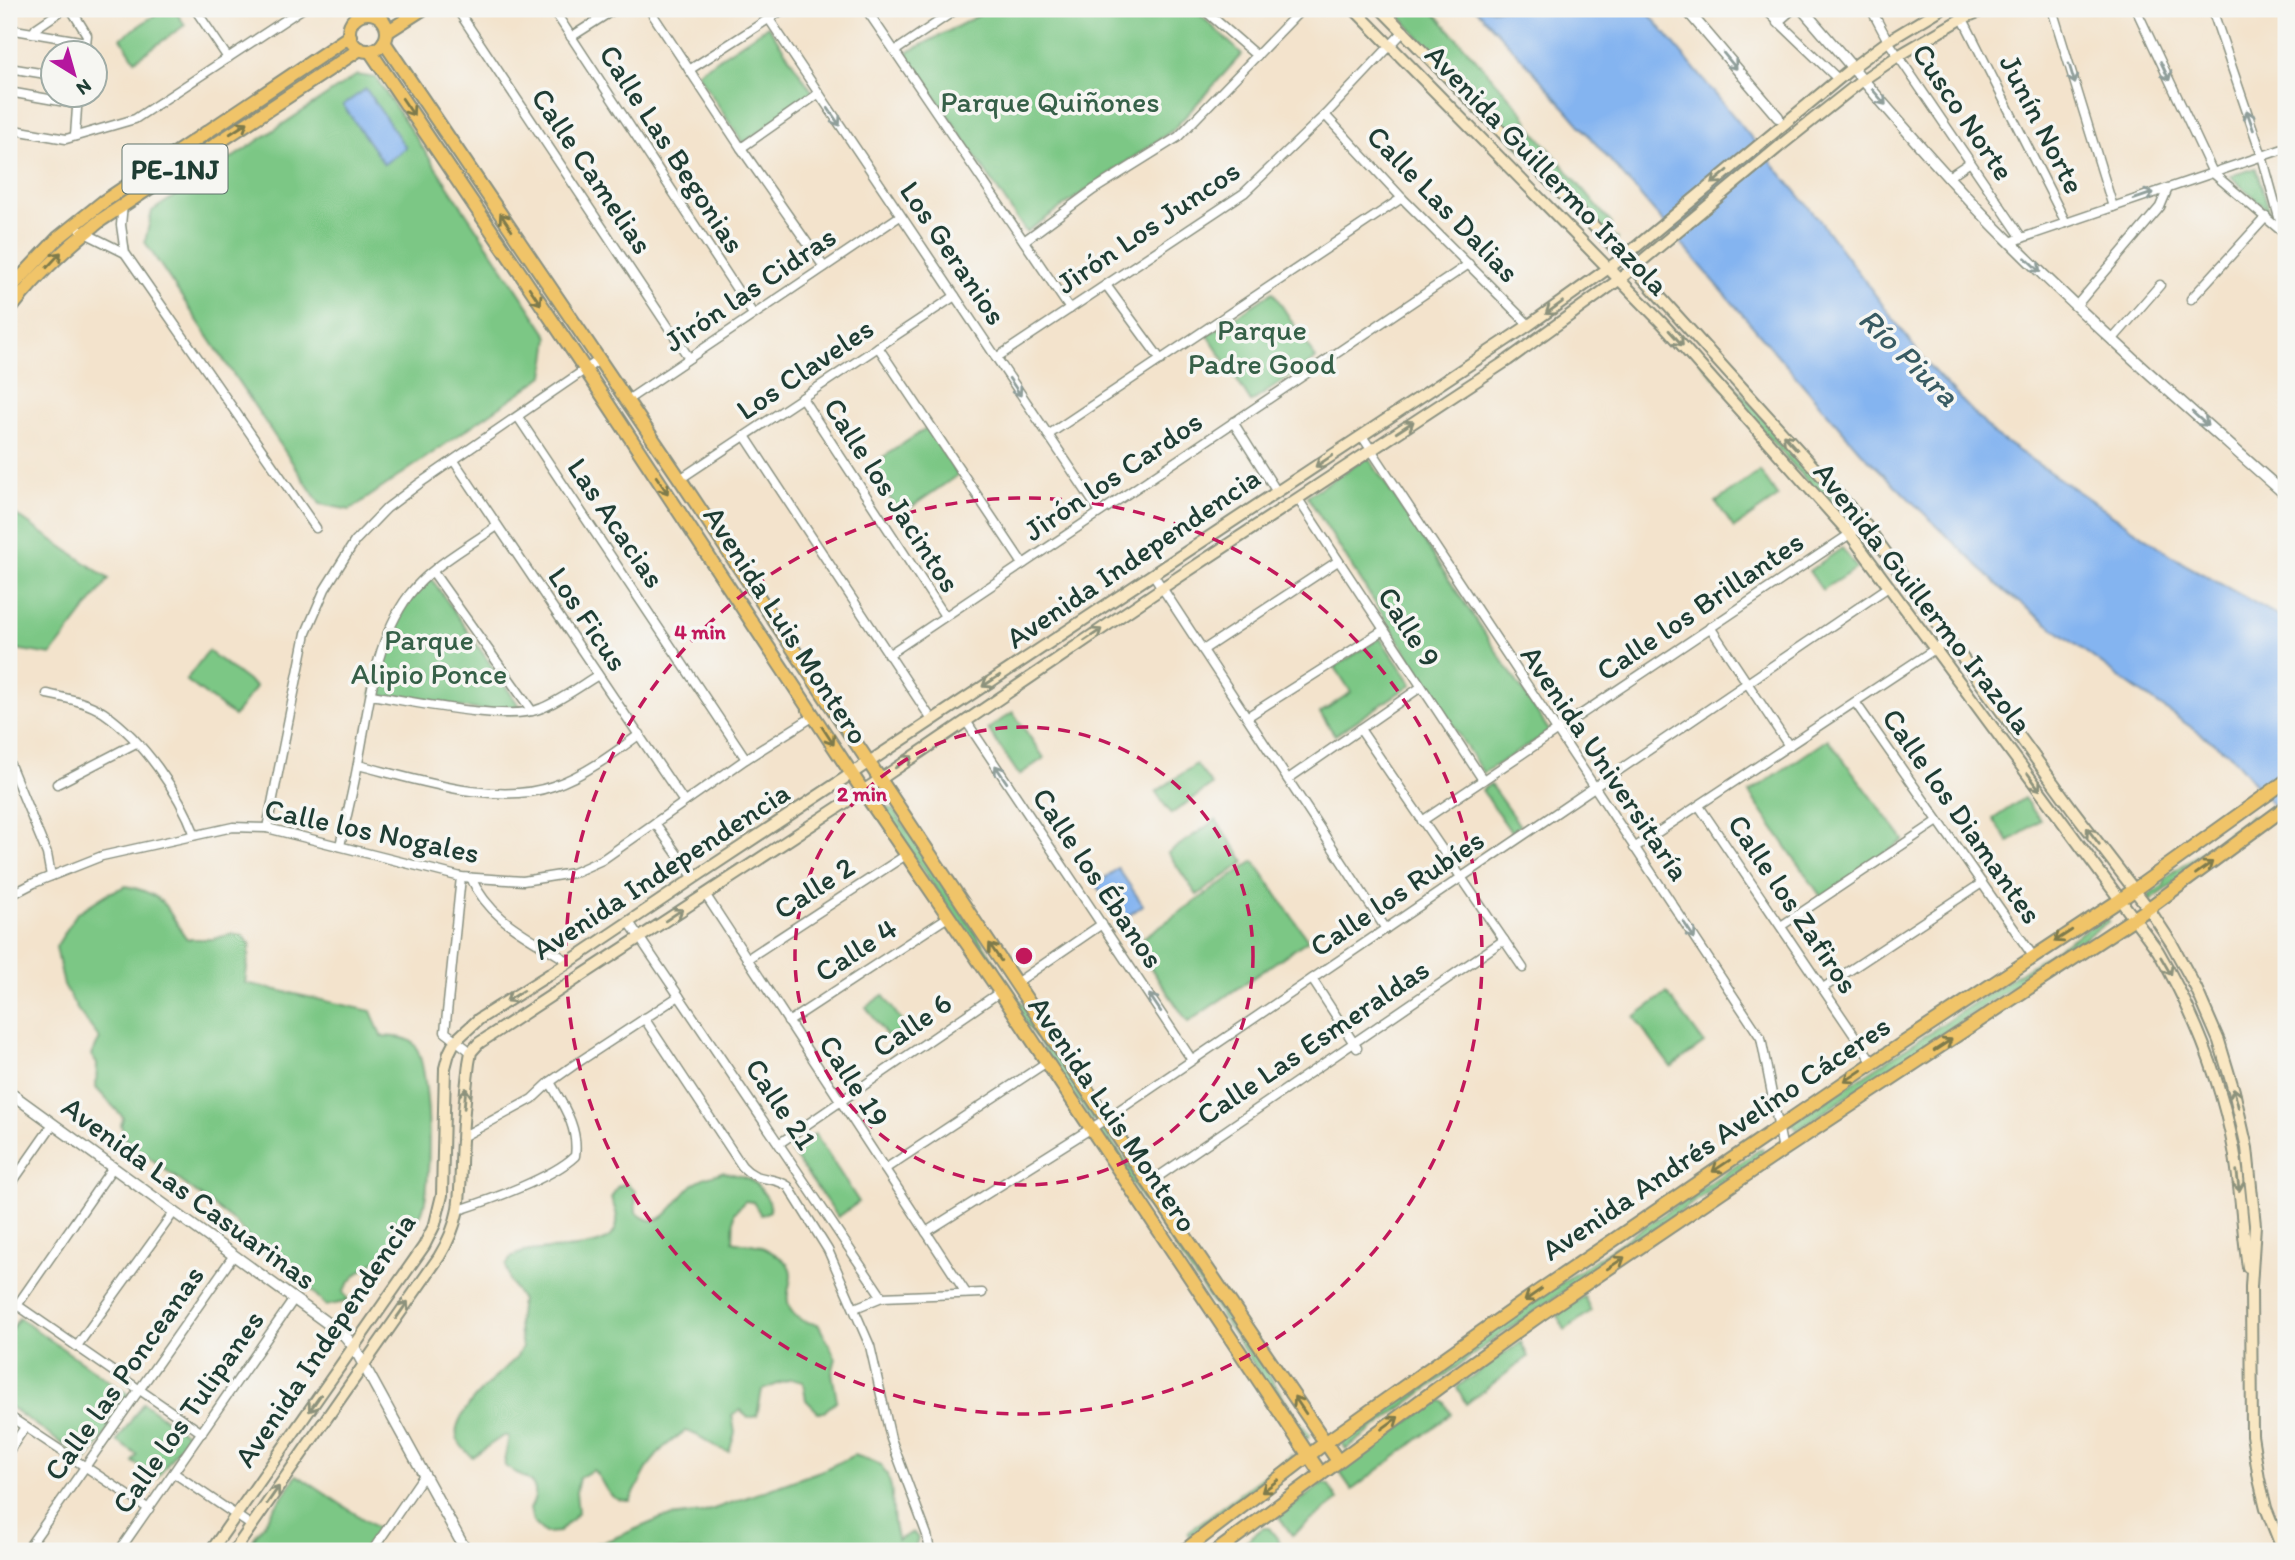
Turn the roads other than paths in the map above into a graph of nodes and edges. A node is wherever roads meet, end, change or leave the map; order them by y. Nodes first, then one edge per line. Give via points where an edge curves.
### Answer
1 (64, 9) edge
2 (71, 9) edge
3 (195, 9) edge
4 (302, 9) edge
5 (345, 9) edge
6 (423, 9) edge
7 (457, 9) edge
8 (553, 9) edge
9 (615, 9) edge
10 (649, 9) edge
11 (784, 9) edge
12 (866, 9) edge
13 (957, 9) edge
14 (1203, 9) edge
15 (1302, 9) edge
16 (1354, 9) edge
17 (1381, 9) edge
18 (1686, 9) edge
19 (1765, 9) edge
20 (1793, 9) edge
21 (1802, 9) edge
22 (1871, 9) edge
23 (1941, 9) edge
24 (1986, 9) edge
25 (2052, 9) edge
26 (2136, 9) edge
27 (2211, 9) edge
28 (374, 12) edge
29 (1960, 13) edge
30 (769, 19) junction
31 (353, 22) junction
32 (1777, 23) junction
33 (9, 29) edge
34 (1404, 31) junction
35 (33, 33) junction
36 (350, 36) junction
37 (386, 37) junction
38 (571, 37) junction
39 (62, 38) edge
40 (87, 38) edge
41 (1888, 41) junction
42 (1390, 46) junction
43 (365, 50) junction
44 (895, 51) junction
45 (1257, 55) junction
46 (1898, 56) junction
47 (228, 58) junction
48 (1853, 67) junction
49 (9, 68) edge
50 (689, 70) junction
51 (38, 73) edge
52 (1839, 79) junction
53 (1864, 79) junction
54 (9, 92) edge
55 (818, 94) junction
56 (38, 97) edge
57 (76, 108) edge
58 (1325, 115) junction
59 (1781, 120) junction
60 (9, 129) edge
61 (75, 136) junction
62 (741, 148) junction
63 (2286, 148) edge
64 (2262, 156) junction
65 (1969, 163) junction
66 (2213, 173) junction
67 (1948, 177) junction
68 (2168, 188) junction
69 (1402, 198) junction
70 (123, 204) junction
71 (2113, 207) junction
72 (900, 216) junction
73 (2266, 217) junction
74 (2066, 223) junction
75 (79, 229) junction
76 (2285, 234) edge
77 (2022, 238) junction
78 (1024, 241) junction
79 (2010, 242) junction
80 (125, 253) junction
81 (1624, 257) junction
82 (1469, 264) junction
83 (824, 267) junction
84 (1609, 268) junction
85 (1634, 268) junction
86 (1620, 279) junction
87 (1106, 285) junction
88 (2160, 285) dead end
89 (9, 290) edge
90 (955, 296) junction
91 (2191, 299) dead end
92 (2076, 306) junction
93 (1070, 309) junction
94 (9, 311) edge
95 (753, 314) junction
96 (1529, 325) junction
97 (2112, 340) junction
98 (1703, 345) junction
99 (878, 346) junction
100 (1691, 355) junction
101 (689, 358) junction
102 (996, 358) junction
103 (599, 360) junction
104 (1161, 360) junction
105 (585, 369) junction
106 (802, 398) junction
107 (626, 401) junction
108 (518, 417) junction
109 (1233, 422) junction
110 (1048, 435) junction
111 (745, 436) junction
112 (1362, 436) junction
113 (1371, 450) junction
114 (454, 461) junction
115 (680, 479) junction
116 (1277, 492) junction
117 (2286, 495) edge
118 (1298, 499) junction
119 (1100, 512) junction
120 (1865, 524) junction
121 (497, 526) junction
122 (316, 528) dead end
123 (1850, 534) junction
124 (1338, 561) junction
125 (1023, 564) junction
126 (433, 572) junction
127 (1153, 574) junction
128 (1890, 586) junction
129 (1162, 588) junction
130 (945, 616) junction
131 (1710, 627) junction
132 (1384, 630) junction
133 (1950, 639) junction
134 (1936, 649) junction
135 (1203, 650) junction
136 (888, 655) junction
137 (598, 675) junction
138 (1746, 683) junction
139 (1421, 687) junction
140 (47, 694) dead end
141 (370, 695) junction
142 (1854, 702) junction
143 (532, 711) junction
144 (814, 716) junction
145 (1247, 717) junction
146 (932, 720) junction
147 (966, 721) junction
148 (1360, 729) junction
149 (1556, 730) junction
150 (640, 734) junction
151 (136, 743) junction
152 (1789, 746) junction
153 (746, 759) junction
154 (9, 762) edge
155 (868, 764) junction
156 (358, 765) junction
157 (852, 775) junction
158 (1288, 779) junction
159 (879, 780) junction
160 (1483, 780) junction
161 (2286, 781) edge
162 (57, 784) dead end
163 (1594, 787) junction
164 (863, 791) junction
165 (684, 802) junction
166 (1699, 806) junction
167 (2286, 807) edge
168 (1422, 821) junction
169 (1938, 821) junction
170 (655, 823) junction
171 (267, 828) junction
172 (195, 835) junction
173 (340, 846) junction
174 (1634, 848) junction
175 (906, 855) junction
176 (51, 876) junction
177 (461, 877) junction
178 (1461, 877) junction
179 (471, 878) junction
180 (694, 878) junction
181 (1982, 883) junction
182 (2134, 890) junction
183 (705, 894) junction
184 (9, 896) edge
185 (2120, 900) junction
186 (2149, 909) junction
187 (948, 917) junction
188 (2134, 919) junction
189 (629, 922) junction
190 (1102, 924) junction
191 (1781, 926) junction
192 (1386, 929) junction
193 (640, 938) junction
194 (1504, 940) junction
195 (2033, 956) junction
196 (747, 959) junction
197 (569, 962) junction
198 (1523, 968) dead end
199 (1312, 979) junction
200 (1016, 983) junction
201 (1823, 988) junction
202 (1000, 992) junction
203 (680, 996) junction
204 (644, 1018) junction
205 (788, 1022) junction
206 (455, 1041) junction
207 (1355, 1045) junction
208 (471, 1052) junction
209 (1192, 1060) junction
210 (1047, 1062) junction
211 (1873, 1063) junction
212 (550, 1082) junction
213 (9, 1092) edge
214 (841, 1101) junction
215 (1106, 1119) junction
216 (53, 1124) junction
217 (1091, 1128) junction
218 (1777, 1128) junction
219 (462, 1137) junction
220 (780, 1143) junction
221 (1783, 1150) junction
222 (113, 1167) junction
223 (885, 1169) junction
224 (1149, 1183) junction
225 (9, 1186) edge
226 (459, 1210) junction
227 (174, 1212) junction
228 (2255, 1226) junction
229 (2242, 1227) junction
230 (926, 1231) junction
231 (234, 1255) junction
232 (2251, 1287) junction
233 (966, 1293) junction
234 (982, 1293) dead end
235 (882, 1297) junction
236 (294, 1299) junction
237 (17, 1305) junction
238 (855, 1308) junction
239 (9, 1317) edge
240 (77, 1346) junction
241 (354, 1348) junction
242 (363, 1365) junction
243 (140, 1390) junction
244 (9, 1416) edge
245 (25, 1427) junction
246 (202, 1433) junction
247 (1325, 1443) junction
248 (9, 1451) edge
249 (1309, 1456) junction
250 (1338, 1461) junction
251 (85, 1467) junction
252 (174, 1473) junction
253 (1321, 1474) junction
254 (424, 1475) junction
255 (149, 1509) junction
256 (236, 1515) junction
257 (252, 1526) junction
258 (464, 1550) edge
259 (26, 1551) edge
260 (120, 1551) edge
261 (211, 1551) edge
262 (234, 1551) edge
263 (372, 1551) edge
264 (930, 1551) edge
265 (1184, 1551) edge
266 (1217, 1551) edge
267 (2283, 1551) edge

1 - 35 street
2 - 40 street
3 - 47 street
4 - 47 street
5 - 31 main road
6 - 37 main road
7 - 101 street, Calle Camelias
8 - 38 street, Calle Las Begonias
9 - 38 street
10 - 50 street
11 - 30 street
12 - 44 street
13 - 44 street
14 - 45 street
15 - 45 street
16 - 42 main road, Avenida Guillermo Irazola
17 - 34 main road, Avenida Guillermo Irazola
18 -> 59 street
19 - 32 street
20 - 32 street
21 - 48 street
22 - 41 street, Cusco Norte
23 - 41 main road, Avenida Independencia
24 - 29 main road, Avenida Independencia
25 -> 71 street
26 -> 66 street
64 -> 27 street
28 - 31 main road
28 - 37 main road via 383,20
29 - 46 main road, Avenida Independencia
29 - 74 street, Junín Norte
30 - 50 street
30 - 55 street, Los Geranios
31 - 36 main road
32 - 52 street
33 - 35 street
34 - 42 street, Jirón Los Juncos
34 - 81 main road, Avenida Guillermo Irazola
35 - 39 street
36 - 43 main road
36 - 75 main road, PE-1NJ via 103,202
37 - 43 main road, PE-1NJ via 380,47
103 -> 37 main road, Avenida Luis Montero
38 - 95 street, Calle Las Begonias
41 - 46 street, Cusco Norte
41 - 48 main road, Avenida Independencia
42 - 58 street, Jirón Los Juncos
42 - 84 main road, Avenida Guillermo Irazola
70 -> 43 main road, PE-1NJ
43 -> 105 main road, Avenida Luis Montero
44 - 78 street
45 - 78 street via 1178,136
46 - 53 main road, Avenida Independencia
46 - 65 street, Cusco Norte
47 - 61 street via 135,119
48 - 52 main road, Avenida Independencia
48 - 53 street
49 - 51 street
50 - 62 street
52 - 59 main road, Avenida Independencia
53 -> 67 street
53 - 85 main road, Avenida Independencia
54 - 56 street
55 - 62 street
55 -> 72 street, Los Geranios
57 - 61 street
58 - 69 street, Calle Las Dalias
58 - 87 street, Jirón Los Juncos via 1244,193
59 -> 81 main road, Avenida Independencia via 1772,133
60 - 61 street via 66,139
62 - 83 street
63 - 64 street
64 - 66 street
64 - 76 street
65 - 67 street
65 - 77 street, Cusco Norte
66 - 68 street
66 - 73 street
67 - 79 street
71 -> 68 street
68 - 92 street via 2160,207
69 - 82 street, Calle Las Dalias
69 - 104 street
70 - 75 main road, PE-1NJ
70 - 80 street
71 - 74 street
72 - 83 street, Jirón las Cidras
72 - 90 street, Los Geranios
73 - 76 street
73 - 91 street
74 - 77 street
75 - 80 street
75 - 89 main road, PE-1NJ via 58,237
94 -> 75 main road, PE-1NJ
77 - 79 street
78 - 93 street
79 -> 92 street
80 - 122 street
81 - 84 main road, Avenida Independencia
81 - 85 main road, Avenida Guillermo Irazola
82 - 96 street, Calle Las Dalias
82 - 109 street, Jirón los Cardos
83 - 95 street, Jirón las Cidras
84 - 86 main road, Avenida Guillermo Irazola
84 -> 96 main road, Avenida Independencia
85 - 86 main road, Avenida Independencia
85 - 98 main road, Avenida Guillermo Irazola
86 -> 100 main road, Avenida Guillermo Irazola
113 -> 86 main road, Avenida Independencia
87 - 93 street, Jirón Los Juncos
87 - 104 street
88 - 97 street
90 - 99 street, Los Claveles
90 - 102 street, Los Geranios
92 - 97 street
93 - 102 street, Jirón Los Juncos
95 - 101 street, Jirón las Cidras
96 - 112 main road, Avenida Independencia
97 -> 117 street
98 - 100 main road
120 -> 98 main road, Avenida Guillermo Irazola
99 - 106 street, Los Claveles
99 - 125 street
100 - 123 main road, Avenida Guillermo Irazola
101 - 107 street, Jirón las Cidras
102 -> 110 street, Los Geranios
103 - 105 street
103 - 107 main road, Avenida Luis Montero
104 - 110 street
105 - 108 street
105 -> 144 main road, Avenida Luis Montero
106 - 111 street, Los Claveles
106 - 130 street, Calle los Jacintos
107 - 115 main road, Avenida Luis Montero
108 - 114 street
108 - 153 street, Las Acacias
109 - 116 street
109 - 119 street, Jirón los Cardos
110 - 119 street, Los Geranios
111 - 115 street, Los Claveles
111 - 136 street
112 - 113 street, Avenida Universitaría
112 -> 116 main road, Avenida Independencia
113 - 118 main road, Avenida Independencia
113 - 149 street, Avenida Universitaría
114 - 121 street, Los Ficus
114 - 171 street via 387,508 355,541 325,589 306,633
115 - 155 main road, Avenida Luis Montero
116 - 127 main road, Avenida Independencia
118 - 124 street, Calle 9
118 - 129 main road, Avenida Independencia
119 - 125 street, Jirón los Cardos
120 - 123 street, Calle los Brillantes
120 - 133 main road, Avenida Guillermo Irazola
121 - 126 street
121 - 137 street, Los Ficus
123 - 128 main road, Avenida Guillermo Irazola
123 - 131 street, Calle los Brillantes
124 - 132 street, Calle 9
124 - 135 street
125 - 130 street, Jirón los Cardos
126 - 141 street via 409,595 396,618
126 - 143 street
127 - 129 street
127 -> 146 main road, Avenida Independencia
128 - 134 main road, Avenida Guillermo Irazola
128 - 138 street, Calle los Rubíes
129 - 135 street
147 -> 129 main road, Avenida Independencia
130 - 136 street, Jirón los Cardos
131 - 138 street
131 - 149 street, Calle los Brillantes
132 - 139 street, Calle 9
132 - 145 street
133 - 134 street
182 -> 133 main road, Avenida Guillermo Irazola
134 - 142 street
134 -> 185 main road, Avenida Guillermo Irazola
135 - 145 street
136 - 146 street
137 - 143 street
137 - 150 street, Los Ficus
138 - 152 street
138 - 163 street, Calle los Rubíes
139 - 148 street
139 - 160 street, Calle 9
140 - 151 street via 102,712
141 - 143 street via 486,712
141 - 156 street
142 - 152 street
142 - 169 street, Calle los Diamantes
144 - 153 street, Calle los Nogales
144 -> 157 main road, Avenida Luis Montero
145 - 158 street
146 - 155 main road, Avenida Independencia
159 -> 147 main road, Avenida Independencia
190 -> 147 street, Calle los Ébanos
148 - 158 street
148 - 168 street
149 - 160 street, Calle los Brillantes
149 - 163 street, Avenida Universitaría
150 - 156 street via 596,765 552,787 502,795
150 - 165 street, Los Ficus
151 - 162 street
151 - 172 street via 172,788
152 - 166 street
153 - 165 street, Calle los Nogales
154 - 176 street via 47,854
155 - 157 main road, Avenida Independencia
155 - 159 main road, Avenida Luis Montero
156 - 173 street
157 - 164 main road, Avenida Luis Montero
157 - 180 main road, Avenida Independencia
158 - 192 street
159 - 164 main road, Avenida Independencia
200 -> 159 main road, Avenida Luis Montero
160 - 168 street, Calle los Brillantes
161 - 182 main road, Avenida Andrés Avelino Cáceres
163 - 174 street, Avenida Universitaría
163 - 178 street, Calle los Rubíes
164 - 175 main road, Avenida Luis Montero
164 - 183 main road, Avenida Independencia
165 - 170 street, Calle los Nogales
166 - 174 street
166 - 191 street, Calle los Zafiros
186 -> 167 main road, Avenida Andrés Avelino Cáceres
168 - 178 street
169 - 181 street, Calle los Diamantes
169 - 191 street
170 - 179 street, Calle los Nogales via 602,860 573,873 523,881
170 - 180 street
171 - 172 street, Calle los Nogales via 233,827
171 - 173 street, Calle los Nogales
172 - 176 street, Calle los Nogales via 102,856
173 - 177 street, Calle los Nogales
174 -> 218 street, Avenida Universitaría via 1760,1038
175 - 187 main road, Avenida Luis Montero
175 - 196 street, Calle 2
176 - 184 street, Calle los Nogales
177 - 179 street, Calle los Nogales
177 - 206 street via 445,1032
178 - 192 street, Calle los Rubíes
178 - 194 street
179 - 197 street via 478,894 505,923
180 - 189 main road, Avenida Independencia
181 - 195 street, Calle los Diamantes
181 - 201 street
182 - 185 main road, Avenida Andrés Avelino Cáceres
182 - 186 main road, Avenida Guillermo Irazola
193 -> 183 main road, Avenida Independencia
183 - 196 street, Calle 19
185 - 188 main road, Avenida Guillermo Irazola
185 -> 195 main road, Avenida Andrés Avelino Cáceres
186 - 188 main road, Avenida Andrés Avelino Cáceres
228 -> 186 main road, Avenida Guillermo Irazola via 2246,1148 2227,1065 2196,988
187 - 202 main road, Avenida Luis Montero
187 - 205 street, Calle 4
221 -> 188 main road, Avenida Andrés Avelino Cáceres
188 -> 229 main road, Avenida Guillermo Irazola via 2169,971 2209,1060 2230,1129
189 - 193 street, Calle 21
189 - 197 main road, Avenida Independencia
190 - 200 street
209 -> 190 street, Calle los Ébanos
191 - 201 street, Calle los Zafiros
192 - 199 street, Calle los Rubíes
193 - 203 street, Calle 21
193 - 208 main road, Avenida Independencia via 492,1033
194 - 198 street
194 - 207 street, Calle Las Esmeraldas
195 - 211 main road, Avenida Andrés Avelino Cáceres
196 - 205 street, Calle 19
197 -> 206 main road, Avenida Independencia via 479,1019
199 - 207 street
199 - 209 street, Calle los Rubíes
200 - 215 main road, Avenida Luis Montero
201 - 211 street, Calle los Zafiros
202 - 210 main road, Avenida Luis Montero
202 - 214 street, Calle 6
203 - 204 street
203 - 220 street, Calle 21
204 - 212 street
204 - 238 street via 742,1166 753,1177 779,1180 791,1190 828,1250
205 - 214 street, Calle 19
206 - 208 street
206 - 241 main road, Avenida Independencia via 445,1068 442,1195 435,1224
207 - 224 street, Calle Las Esmeraldas
219 -> 208 main road, Avenida Independencia
209 - 215 street, Calle los Rubíes
210 - 217 main road, Avenida Luis Montero
210 - 223 street
211 -> 218 main road, Avenida Andrés Avelino Cáceres
212 - 219 street via 532,1099
212 - 226 street via 570,1118 575,1156 551,1172
213 - 216 street, Avenida Las Casuarinas
214 - 220 street, Calle 6
214 - 223 street, Calle 19
215 - 217 street, Calle los Rubíes
215 - 224 main road, Avenida Luis Montero
216 - 222 street, Avenida Las Casuarinas
216 - 225 street
217 - 230 street, Calle los Rubíes
217 - 249 main road, Avenida Luis Montero
218 - 221 street, Avenida Universitaría
218 -> 247 main road, Avenida Andrés Avelino Cáceres
219 - 226 main road, Avenida Independencia
220 - 235 street, Calle 21
250 -> 221 main road, Avenida Andrés Avelino Cáceres via 1541,1314
222 - 227 street, Avenida Las Casuarinas
222 - 237 street
223 - 230 street, Calle 19
247 -> 224 main road, Avenida Luis Montero
242 -> 226 main road, Avenida Independencia via 439,1257 452,1236
227 - 231 street, Avenida Las Casuarinas
227 - 240 street
228 - 229 main road
228 - 232 main road, Avenida Guillermo Irazola
229 - 232 main road, Avenida Guillermo Irazola
230 - 233 street, Calle 19
231 - 236 street, Avenida Las Casuarinas
231 - 243 street, Calle las Ponceanas
232 - 267 main road, Avenida Guillermo Irazola via 2252,1435 2266,1508
233 - 234 street
233 - 235 street
235 - 238 street
236 - 241 street, Avenida Las Casuarinas via 345,1336
236 - 246 street, Calle los Tulipanes
237 - 239 street
237 - 240 street
238 - 264 street via 870,1346 891,1439
240 - 243 street
241 - 242 street, Avenida Las Casuarinas
241 -> 256 main road, Avenida Independencia
242 - 254 street, Avenida Las Casuarinas
257 -> 242 main road, Avenida Independencia
243 - 246 street
243 - 251 street, Calle las Ponceanas
244 - 245 street
245 - 248 street
245 - 251 street
246 - 252 street, Calle los Tulipanes
247 - 249 main road, Avenida Andrés Avelino Cáceres
247 - 250 main road, Avenida Luis Montero
249 - 253 main road, Avenida Luis Montero
249 -> 265 main road, Avenida Andrés Avelino Cáceres
250 - 253 main road, Avenida Andrés Avelino Cáceres
251 - 255 street
251 - 259 street, Calle las Ponceanas
252 - 255 street, Calle los Tulipanes
252 - 256 street
253 - 266 main road, Avenida Andrés Avelino Cáceres
254 - 258 street, Avenida Las Casuarinas
254 - 263 street
255 - 260 street, Calle los Tulipanes
256 - 257 street
256 - 261 main road, Avenida Independencia
257 - 262 main road, Avenida Independencia

